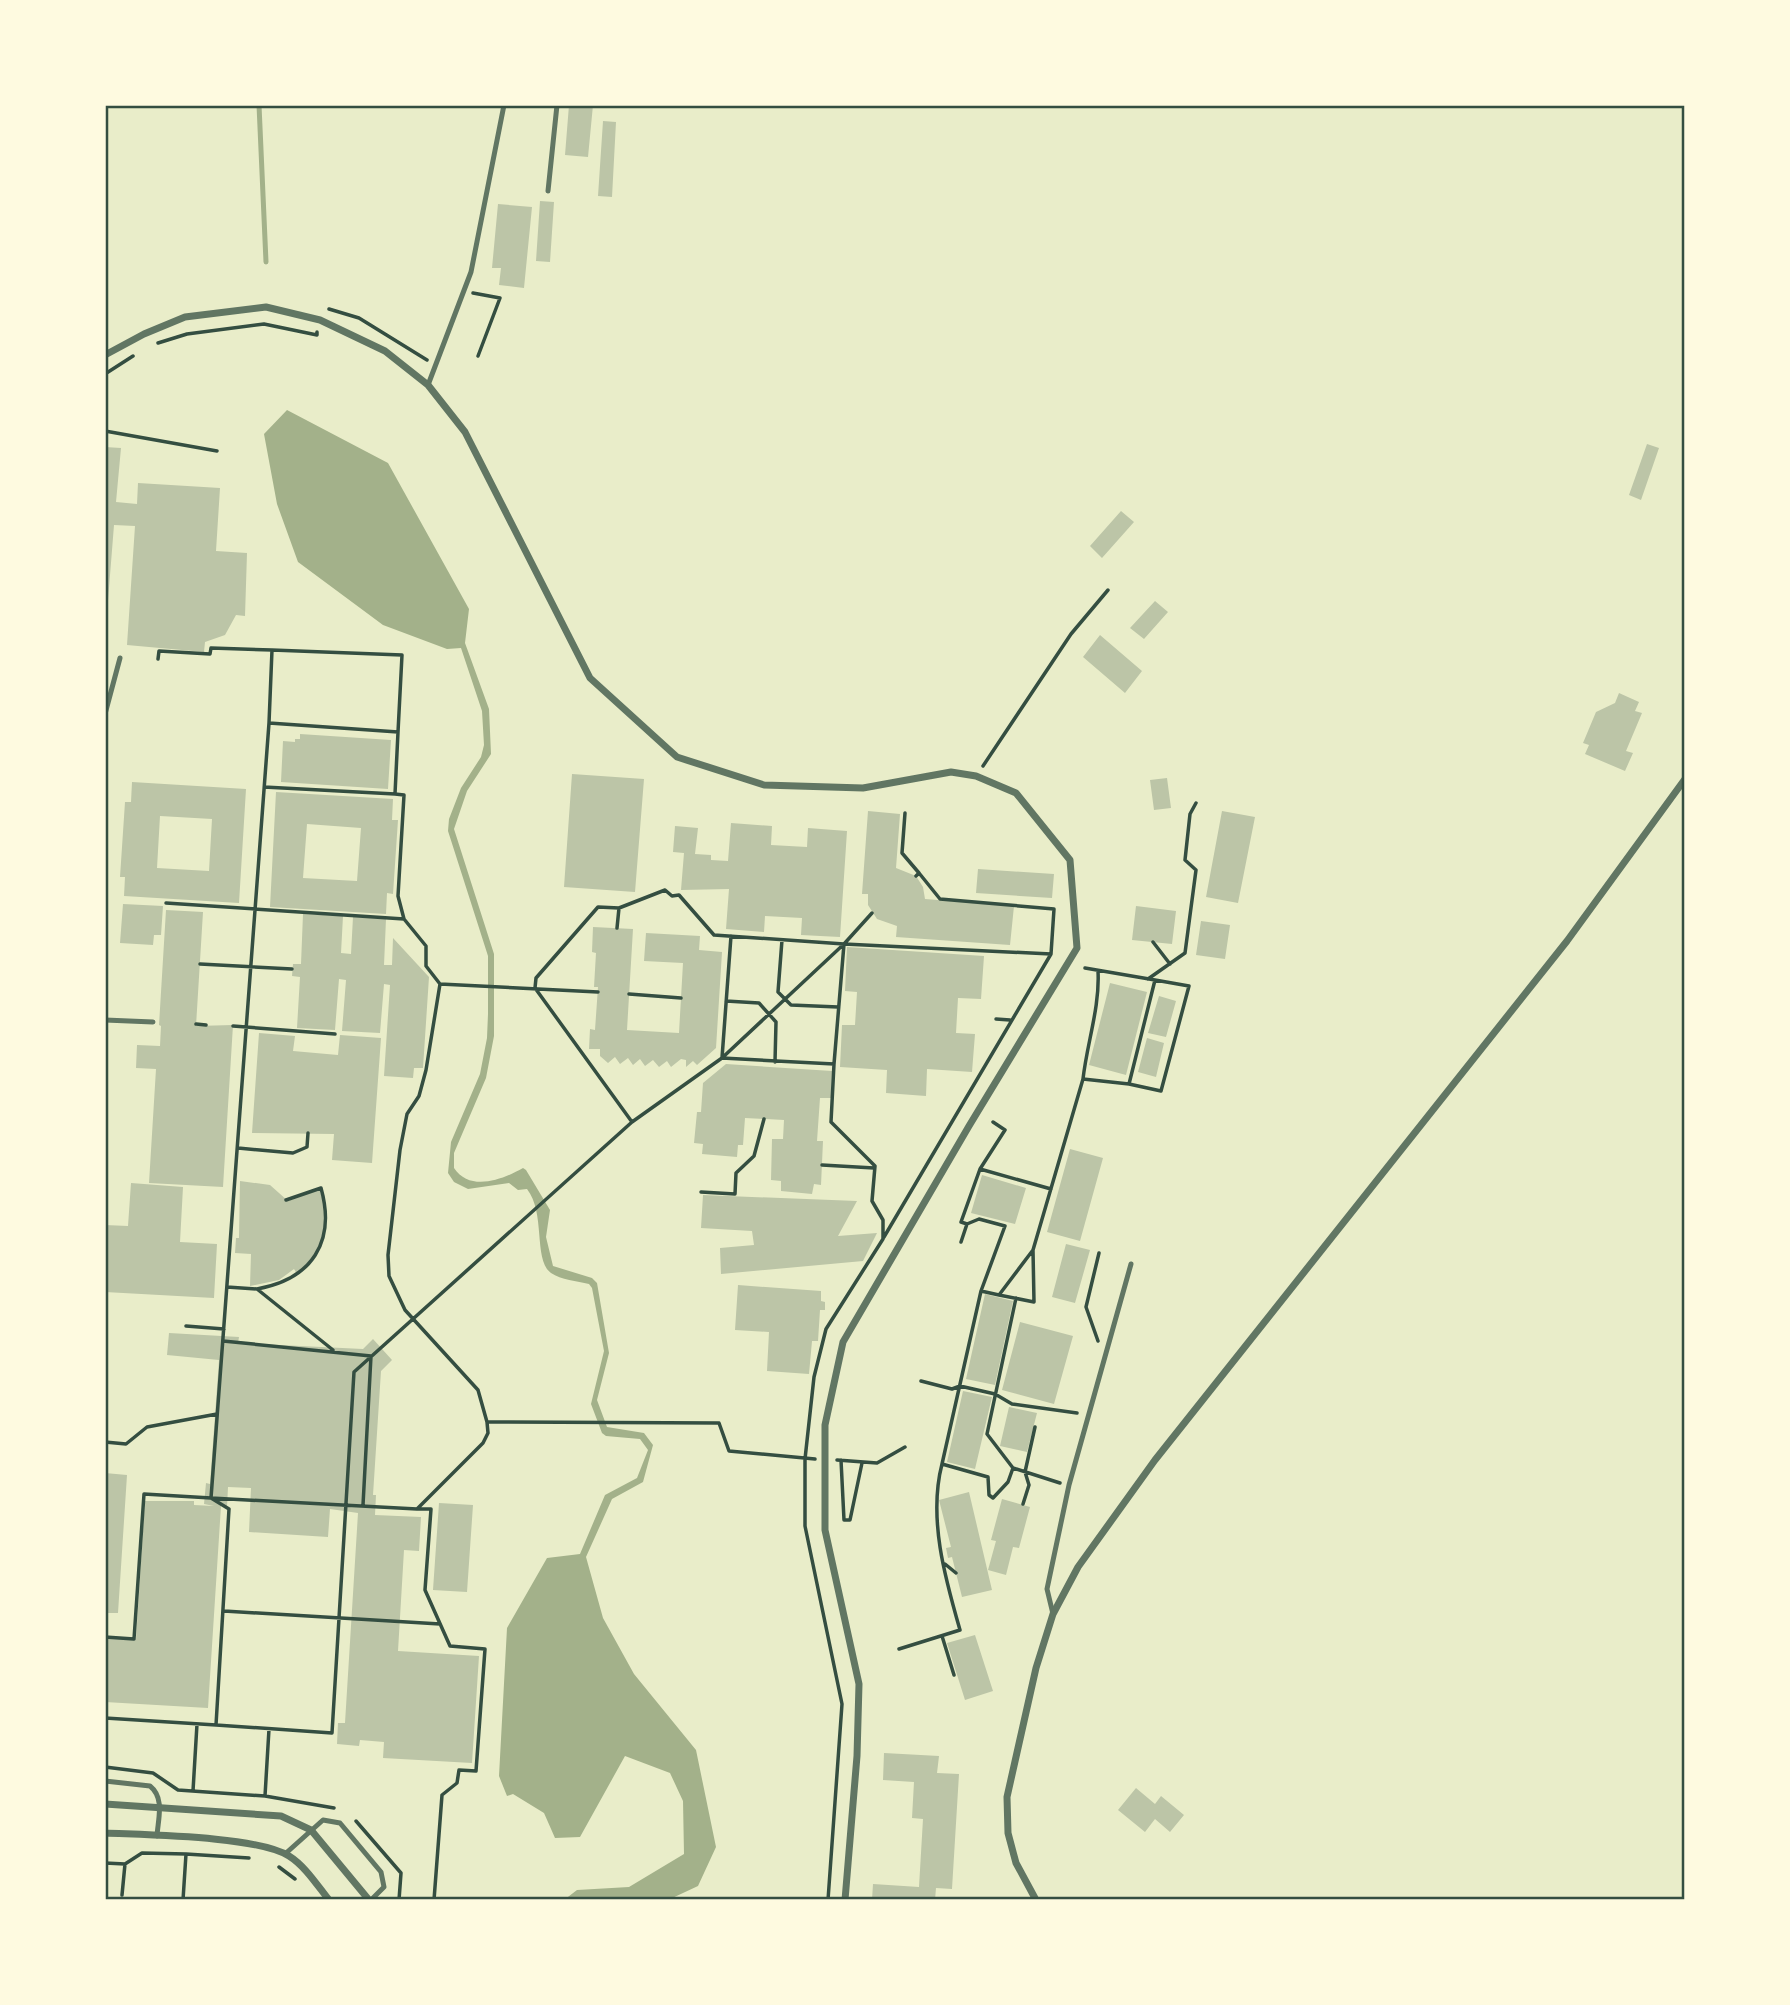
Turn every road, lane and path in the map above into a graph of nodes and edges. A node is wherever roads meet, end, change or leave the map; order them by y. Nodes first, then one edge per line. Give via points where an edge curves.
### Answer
1 (505, 105) edge
2 (557, 105) edge
3 (548, 191) dead end
4 (464, 291) junction
5 (320, 320) junction
6 (148, 346) dead end
7 (137, 353) dead end
8 (105, 355) edge
9 (478, 356) dead end
10 (435, 365) junction
11 (105, 374) edge
12 (428, 385) junction
13 (105, 431) edge
14 (217, 451) dead end
15 (1108, 590) dead end
16 (272, 650) junction
17 (120, 658) dead end
18 (158, 659) dead end
19 (105, 714) edge
20 (269, 723) junction
21 (398, 732) junction
22 (976, 776) junction
23 (1685, 779) edge
24 (264, 787) junction
25 (395, 794) junction
26 (1196, 803) dead end
27 (905, 813) dead end
28 (166, 903) dead end
29 (619, 908) junction
30 (255, 909) junction
31 (872, 913) dead end
32 (404, 919) junction
33 (617, 928) dead end
34 (732, 936) junction
35 (782, 940) junction
36 (1153, 942) dead end
37 (844, 944) junction
38 (1051, 954) junction
39 (200, 964) dead end
40 (1170, 964) junction
41 (251, 967) junction
42 (1085, 968) dead end
43 (292, 970) dead end
44 (1098, 970) junction
45 (1148, 979) junction
46 (1155, 981) junction
47 (440, 984) junction
48 (535, 988) junction
49 (598, 992) dead end
50 (629, 994) dead end
51 (681, 998) dead end
52 (784, 998) junction
53 (726, 1001) junction
54 (838, 1007) junction
55 (768, 1013) junction
56 (996, 1019) dead end
57 (105, 1020) edge
58 (1010, 1020) dead end
59 (153, 1022) dead end
60 (196, 1024) dead end
61 (206, 1025) dead end
62 (233, 1027) dead end
63 (247, 1027) junction
64 (335, 1034) dead end
65 (722, 1058) junction
66 (775, 1062) junction
67 (1083, 1079) junction
68 (1129, 1083) junction
69 (764, 1119) dead end
70 (632, 1122) junction
71 (993, 1122) dead end
72 (308, 1133) dead end
73 (238, 1148) junction
74 (822, 1165) dead end
75 (874, 1168) dead end
76 (981, 1169) junction
77 (1051, 1189) junction
78 (701, 1192) dead end
79 (234, 1200) junction
80 (241, 1200) dead end
81 (286, 1200) dead end
82 (967, 1224) junction
83 (883, 1238) dead end
84 (961, 1242) dead end
85 (1033, 1250) junction
86 (1099, 1253) dead end
87 (1131, 1264) dead end
88 (227, 1287) junction
89 (257, 1289) junction
90 (981, 1292) junction
91 (999, 1294) junction
92 (1016, 1298) junction
93 (186, 1326) dead end
94 (224, 1329) junction
95 (223, 1341) junction
96 (335, 1352) junction
97 (1104, 1360) junction
98 (920, 1381) dead end
99 (960, 1386) junction
100 (995, 1394) junction
101 (217, 1414) junction
102 (1089, 1414) junction
103 (487, 1422) junction
104 (1035, 1427) dead end
105 (105, 1442) edge
106 (905, 1447) dead end
107 (824, 1459) junction
108 (841, 1461) junction
109 (862, 1462) junction
110 (942, 1464) junction
111 (1013, 1468) junction
112 (1025, 1472) junction
113 (1069, 1485) junction
114 (211, 1498) junction
115 (347, 1504) junction
116 (1024, 1504) dead end
117 (363, 1505) junction
118 (417, 1509) junction
119 (944, 1563) junction
120 (956, 1573) dead end
121 (224, 1611) junction
122 (1053, 1614) junction
123 (340, 1618) junction
124 (440, 1624) junction
125 (942, 1636) junction
126 (105, 1637) edge
127 (899, 1649) dead end
128 (954, 1675) dead end
129 (105, 1718) edge
130 (197, 1724) junction
131 (216, 1725) junction
132 (105, 1767) edge
133 (105, 1781) edge
134 (193, 1791) junction
135 (265, 1796) dead end
136 (105, 1804) edge
137 (159, 1807) junction
138 (311, 1830) junction
139 (105, 1833) edge
140 (157, 1836) junction
141 (186, 1854) junction
142 (285, 1854) junction
143 (259, 1860) dead end
144 (272, 1862) dead end
145 (105, 1863) edge
146 (125, 1864) junction
147 (295, 1880) dead end
148 (122, 1895) dead end
149 (172, 1899) edge
150 (183, 1900) edge
151 (329, 1900) edge
152 (370, 1900) edge
153 (434, 1900) edge
154 (845, 1900) edge
155 (1036, 1900) edge

1 - 4 lane
2 - 3 lane
4 - 9 path via 500,298
4 - 10 lane
5 - 6 path via 317,335 264,324 187,334
5 - 8 street via 266,307 185,317
5 - 10 path via 323,307 359,318
5 - 12 street via 385,351
7 - 11 path
10 - 12 lane
12 - 22 street via 465,432 590,678 677,757 764,785 863,788 951,772
13 - 14 path
15 - 22 path via 1071,634
16 - 18 path via 159,651
16 - 20 path
16 - 21 path via 402,655
17 - 19 lane
20 - 21 path
20 - 24 path
21 - 25 path
22 - 107 street via 1016,793 1070,860 1077,948 843,1342 825,1425
23 - 122 street via 1567,942 1155,1460 1078,1567
24 - 25 path
24 - 30 path
25 - 32 path via 404,795 398,897
26 - 40 path via 1190,814 1185,860 1196,870 1185,953
27 - 38 path via 902,853 940,899 1054,909
28 - 30 path
29 - 33 path
29 - 34 path via 665,890 679,895 714,935
29 - 48 path via 598,907 536,978
30 - 32 path
30 - 41 path
31 - 37 path
32 - 47 path via 426,946 426,965
34 - 35 path
34 - 53 path
35 - 37 path
35 - 52 path via 778,992
36 - 40 path
37 - 38 path
37 - 52 path
37 - 54 path
38 - 83 path
39 - 41 path
40 - 45 path
41 - 43 path
41 - 63 path
42 - 44 path
44 - 45 path
44 - 67 path via 1099,992
45 - 46 path
46 - 68 path
46 - 68 path via 1189,986 1161,1091
47 - 48 path
47 - 103 path via 426,1070 419,1096 407,1114 400,1150 389,1276 405,1310 478,1390
48 - 49 path
48 - 70 path
50 - 51 path
52 - 54 path via 791,1005
52 - 55 path
53 - 55 path via 758,1003
53 - 65 path
54 - 66 path via 834,1064
55 - 65 path
55 - 66 path via 776,1022
56 - 58 path
57 - 59 lane
60 - 61 path
62 - 63 path
63 - 64 path
63 - 73 path
65 - 66 path
65 - 70 path
67 - 68 path
67 - 77 path
69 - 78 path via 754,1156 736,1173 735,1194
70 - 115 path via 354,1372
71 - 76 path via 1005,1130
72 - 73 path via 307,1147 293,1153
73 - 79 path
74 - 75 path
76 - 77 path
76 - 82 path via 961,1222
77 - 85 path
79 - 80 path
79 - 88 path
81 - 89 path via 321,1188 327,1216 325,1234 318,1252 299,1275
82 - 84 path
82 - 90 path via 979,1219 1005,1226
85 - 91 path
85 - 92 path via 1034,1302
86 - 97 path via 1086,1307
87 - 97 lane
88 - 89 path
88 - 94 path
89 - 96 path
90 - 91 path
90 - 99 path
91 - 92 path
92 - 100 path
93 - 94 path
94 - 95 path
95 - 96 path
95 - 101 path
96 - 117 path via 371,1356
97 - 102 lane
98 - 99 path via 952,1389
99 - 100 path
99 - 110 path
100 - 102 path via 1012,1404
100 - 111 path via 987,1434
101 - 105 path via 147,1427 126,1444
101 - 114 path
102 - 113 lane
103 - 107 path via 719,1423 729,1451
103 - 118 path via 483,1443
104 - 112 path
106 - 109 path via 877,1463
107 - 108 path
107 - 154 street via 825,1530 859,1684
108 - 109 path
108 - 109 path via 844,1520 850,1521
110 - 111 path via 989,1478 993,1498 1008,1482
110 - 119 path via 937,1508
111 - 112 path
112 - 113 path
112 - 116 path
113 - 122 lane via 1046,1589
114 - 115 path
114 - 121 path via 229,1509
114 - 126 path via 144,1494 134,1639
115 - 117 path
115 - 123 path
117 - 118 path
118 - 124 path via 431,1509 425,1590
119 - 120 path
119 - 125 path via 960,1630
121 - 123 path
121 - 131 path
122 - 155 street via 1007,1797 1016,1863
123 - 124 path
123 - 131 path via 332,1733
124 - 153 path via 450,1646 485,1649 475,1771 459,1770 457,1783 442,1795
125 - 127 path
125 - 128 path
129 - 130 path
130 - 131 path
130 - 134 path
132 - 134 path via 141,1769 178,1790
133 - 137 lane via 150,1786
134 - 135 path
136 - 137 street
137 - 138 street via 281,1816
137 - 140 lane
138 - 142 lane
138 - 152 street
138 - 152 lane via 323,1820 340,1823 381,1872 384,1887
139 - 140 street
140 - 142 street via 259,1846
141 - 143 path
141 - 146 path via 142,1853
141 - 150 path
142 - 151 street
144 - 147 path
145 - 146 path
146 - 148 path
149 - 150 path

